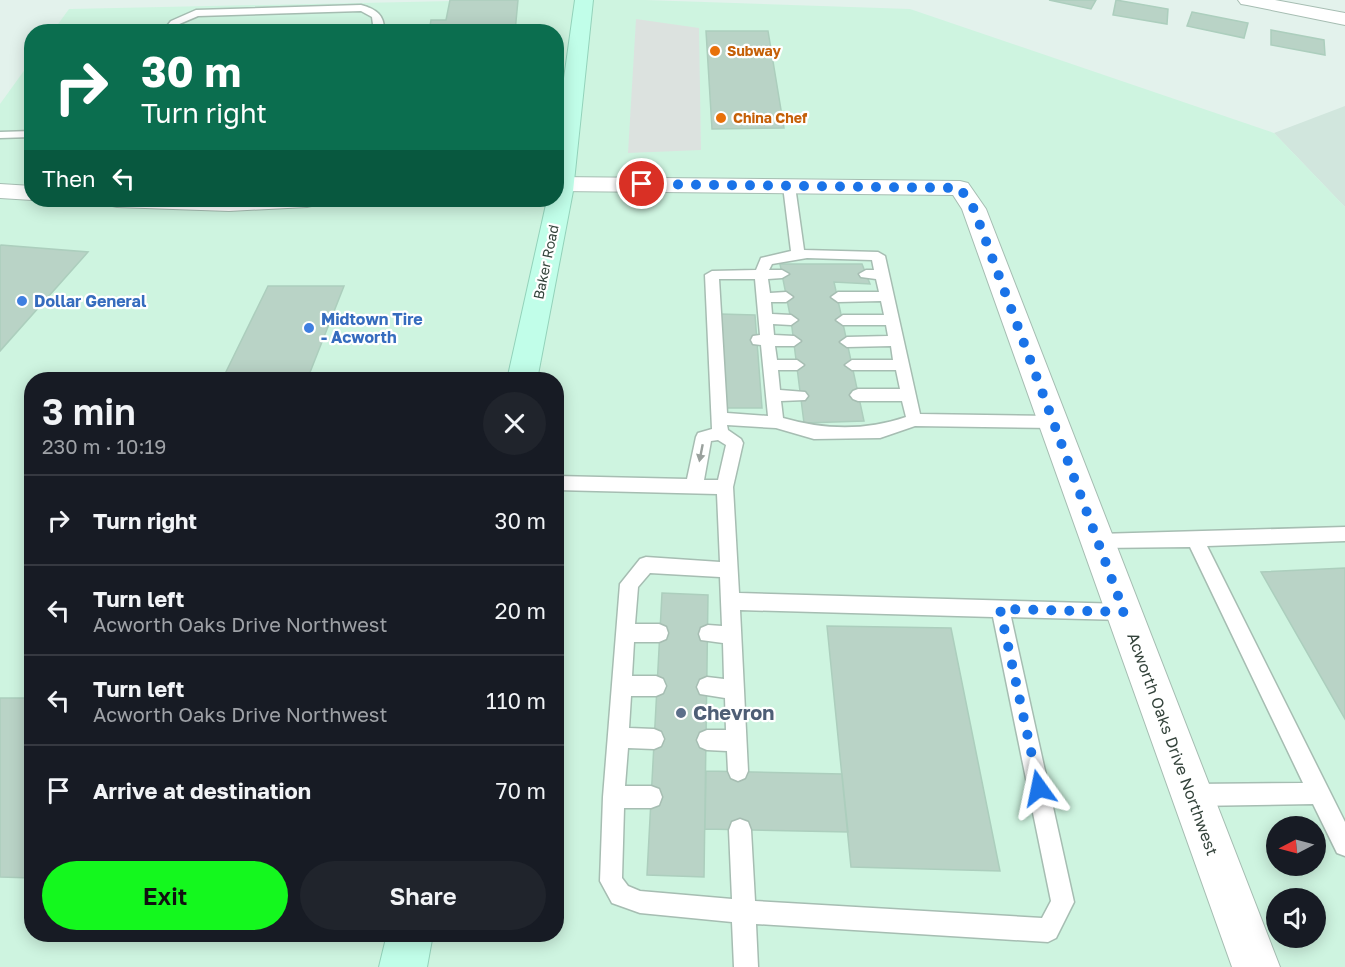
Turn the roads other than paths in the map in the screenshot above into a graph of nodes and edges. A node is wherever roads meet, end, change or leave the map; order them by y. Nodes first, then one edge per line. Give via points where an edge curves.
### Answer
1 (584, 0) edge
2 (1247, 0) edge
3 (1345, 19) edge
4 (173, 24) edge
5 (379, 24) edge
6 (24, 134) edge
7 (0, 135) edge
8 (564, 146) edge
9 (564, 183) edge
10 (789, 186) junction
11 (0, 191) edge
12 (24, 192) edge
13 (554, 207) edge
14 (798, 254) junction
15 (761, 274) junction
16 (782, 274) dead end
17 (866, 274) dead end
18 (882, 275) junction
19 (887, 296) junction
20 (786, 297) dead end
21 (838, 297) dead end
22 (764, 298) junction
23 (766, 319) junction
24 (791, 320) dead end
25 (843, 320) dead end
26 (892, 320) junction
27 (763, 340) junction
28 (794, 341) dead end
29 (897, 341) junction
30 (847, 342) dead end
31 (797, 365) dead end
32 (852, 365) dead end
33 (902, 365) junction
34 (524, 372) edge
35 (767, 374) junction
36 (774, 395) junction
37 (858, 395) dead end
38 (908, 395) junction
39 (800, 396) dead end
40 (914, 420) junction
41 (777, 422) junction
42 (1053, 422) junction
43 (720, 426) junction
44 (564, 483) edge
45 (694, 487) junction
46 (725, 487) junction
47 (1345, 534) edge
48 (1195, 539) junction
49 (1098, 541) junction
50 (728, 570) junction
51 (730, 601) junction
52 (1000, 609) junction
53 (1124, 612) junction
54 (626, 633) junction
55 (659, 633) dead end
56 (708, 634) dead end
57 (732, 635) junction
58 (622, 686) junction
59 (656, 686) dead end
60 (707, 687) dead end
61 (733, 689) junction
62 (618, 738) junction
63 (654, 738) dead end
64 (707, 740) dead end
65 (736, 741) junction
66 (738, 771) dead end
67 (1319, 793) junction
68 (1192, 795) junction
69 (614, 797) junction
70 (651, 797) dead end
71 (740, 830) dead end
72 (1345, 845) edge
73 (743, 912) junction
74 (408, 942) edge
75 (403, 967) edge
76 (746, 967) edge
77 (1256, 967) edge

1 - 8 main road, Baker Road
2 - 3 street
4 - 5 lane via 196,13 361,8 377,15
6 - 7 lane
9 - 10 street, Acworth Oaks Drive Northwest
10 - 14 lane
10 - 42 street, Acworth Oaks Drive Northwest via 960,188 974,209
11 - 12 street
13 - 34 main road, Baker Road
14 - 15 lane via 766,261
14 - 18 lane via 878,256
15 - 16 lane
15 - 22 lane
15 - 43 lane via 712,274
17 - 18 lane
18 - 19 lane
19 - 21 lane
19 - 26 lane
20 - 22 lane
22 - 23 lane
23 - 24 lane
23 - 27 lane
25 - 26 lane
26 - 29 lane
27 - 28 lane
27 - 35 lane
29 - 30 lane
29 - 33 lane
31 - 35 lane
32 - 33 lane
33 - 38 lane
35 - 36 lane
36 - 39 lane
36 - 41 lane
37 - 38 lane
38 - 40 lane
40 - 41 lane via 880,432 814,433
40 - 42 lane
41 - 43 lane
42 - 49 street, Acworth Oaks Drive Northwest
43 -> 45 lane via 704,437
43 - 46 lane via 735,443
44 - 45 lane
45 - 46 lane
46 - 50 lane
47 - 48 lane
48 - 49 lane
48 - 67 lane
49 - 53 street, Acworth Oaks Drive Northwest
50 - 51 lane
50 - 54 lane via 646,566 629,584
51 - 52 lane
51 - 57 lane
52 - 53 lane
52 - 73 lane via 1063,902 1048,930
53 - 68 street, Acworth Oaks Drive Northwest
54 - 55 lane
54 - 58 lane
56 - 57 lane
57 - 61 lane
58 - 59 lane
58 - 62 lane
60 - 61 lane
61 - 65 lane
62 - 63 lane
62 - 69 lane
64 - 65 lane
65 - 66 lane
67 - 68 lane
67 - 72 lane
68 - 77 street, Acworth Oaks Drive Northwest
69 - 70 lane
69 - 73 lane via 611,881 620,895 640,902
71 - 73 lane
73 - 76 lane
74 - 75 main road

